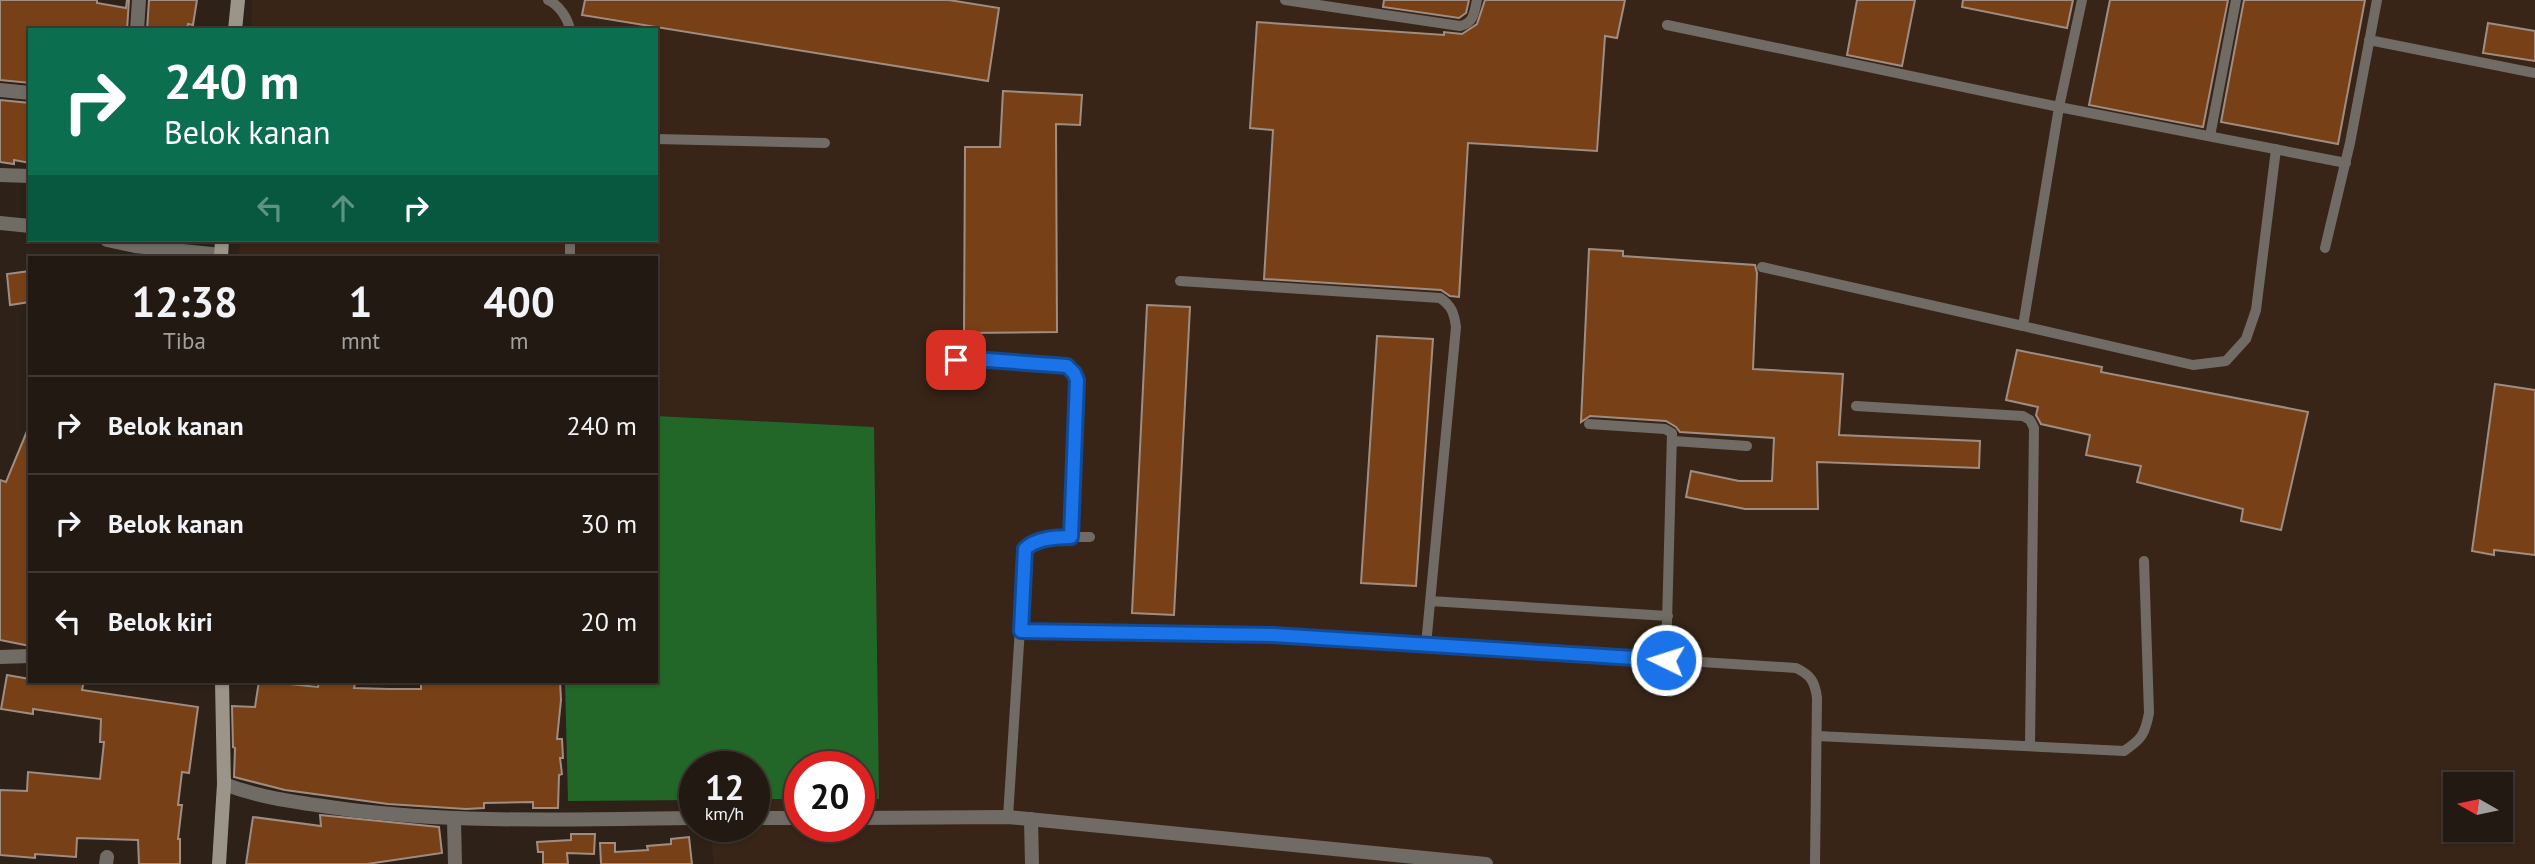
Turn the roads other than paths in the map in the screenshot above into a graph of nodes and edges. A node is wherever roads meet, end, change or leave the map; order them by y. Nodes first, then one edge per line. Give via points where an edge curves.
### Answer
1 (139, 0) edge
2 (238, 0) edge
3 (548, 0) edge
4 (1285, 0) edge
5 (1476, 0) edge
6 (2082, 0) edge
7 (2236, 0) edge
8 (2377, 0) edge
9 (1667, 25) dead end
10 (137, 28) edge
11 (235, 28) edge
12 (570, 28) edge
13 (2370, 40) junction
14 (2535, 73) edge
15 (0, 90) edge
16 (28, 93) edge
17 (2059, 107) junction
18 (2210, 136) junction
19 (658, 139) edge
20 (825, 143) dead end
21 (2276, 149) junction
22 (2346, 163) junction
23 (0, 176) edge
24 (28, 176) edge
25 (0, 223) edge
26 (28, 226) edge
27 (116, 242) edge
28 (2325, 248) dead end
29 (221, 251) edge
30 (1762, 267) dead end
31 (1180, 281) dead end
32 (2023, 326) junction
33 (956, 360) dead end
34 (1856, 406) dead end
35 (1590, 424) dead end
36 (1673, 441) junction
37 (1747, 446) dead end
38 (1071, 537) junction
39 (1090, 537) dead end
40 (2144, 561) dead end
41 (1430, 601) junction
42 (1668, 616) junction
43 (1021, 631) junction
44 (1426, 645) junction
45 (28, 656) edge
46 (0, 657) edge
47 (1666, 660) junction
48 (222, 683) edge
49 (1817, 736) junction
50 (2030, 746) junction
51 (224, 784) junction
52 (1008, 817) junction
53 (679, 818) edge
54 (875, 818) edge
55 (1031, 819) junction
56 (454, 820) junction
57 (219, 864) edge
58 (455, 864) edge
59 (1032, 864) edge
60 (1486, 864) edge
61 (1815, 864) edge

1 - 10 street
2 - 11 main road
3 - 12 lane
4 - 5 lane via 1460,26 1472,19
6 - 17 lane
7 - 18 lane
8 - 13 lane
9 - 17 lane
13 - 14 lane
13 - 22 lane
15 - 16 street
17 - 18 lane
17 - 32 lane
18 - 21 lane
19 - 20 lane
21 - 22 lane
21 - 32 lane via 2256,310 2246,339 2226,361 2193,365
22 - 28 lane
23 - 24 street
25 - 26 street
27 - 29 street
30 - 32 lane
31 - 41 lane via 1440,299 1449,304 1456,327
33 - 38 lane via 1052,364 1067,366 1074,373
34 - 50 lane via 2030,420 2034,428
35 - 36 lane via 1665,429 1672,433
36 - 37 lane
36 - 42 lane
38 - 39 lane
38 - 43 lane via 1044,540 1025,549
40 - 50 lane via 2149,713 2139,741 2124,751
41 - 42 lane
41 - 44 lane
42 - 47 lane
43 - 44 lane via 1273,635
43 - 52 lane
44 - 47 lane
45 - 46 street
47 - 49 lane via 1796,668 1808,674 1815,684
48 - 51 main road
49 - 50 lane
49 - 61 lane
51 - 56 street via 281,801
51 - 57 main road
52 - 54 street
52 - 55 street
53 - 56 street
55 - 59 street
55 - 60 street
56 - 58 street

